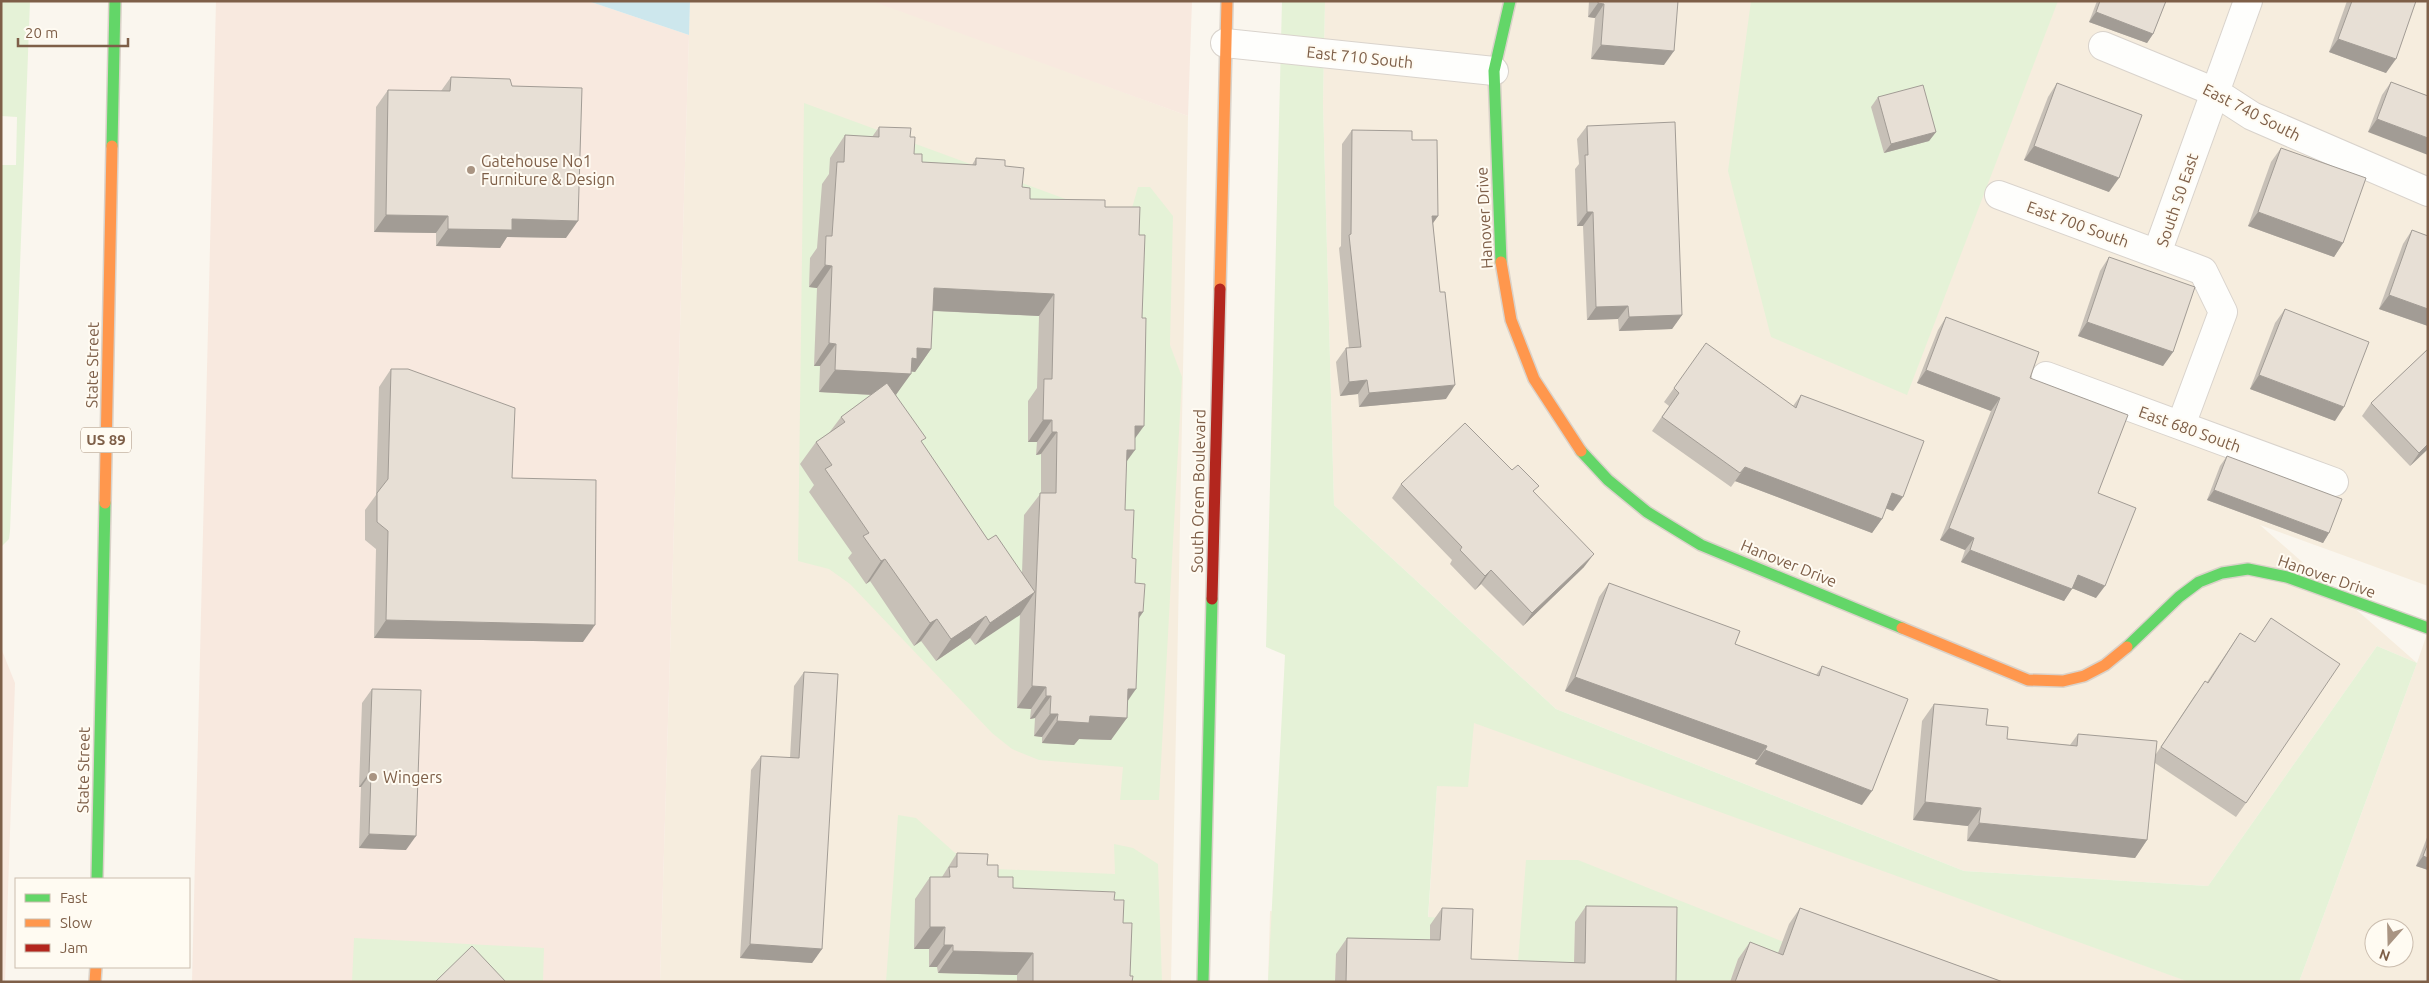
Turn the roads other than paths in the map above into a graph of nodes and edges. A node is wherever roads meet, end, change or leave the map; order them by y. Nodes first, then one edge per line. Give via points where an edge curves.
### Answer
1 (115, 1) edge
2 (1227, 1) edge
3 (1510, 1) edge
4 (2248, 1) edge
5 (1225, 43) junction
6 (2103, 46) dead end
7 (1494, 71) junction
8 (2215, 92) junction
9 (2428, 192) edge
10 (1999, 195) dead end
11 (2157, 253) junction
12 (2046, 376) dead end
13 (2181, 426) junction
14 (2334, 482) dead end
15 (2428, 628) edge
16 (97, 878) edge
17 (96, 968) edge
18 (95, 982) edge
19 (1203, 982) edge

1 - 16 street, State Street / US 89
2 - 5 street, South Orem Boulevard
3 - 7 street, Hanover Drive
4 - 8 street, South 50 East
5 - 7 street, East 710 South
5 - 19 street, South Orem Boulevard
6 - 8 street, East 740 South
7 - 15 street, Hanover Drive via 1499,252 1511,320 1534,379 1574,443 1608,480 1647,512 1700,545 2028,680 2055,682 2084,676 2107,664 2176,599 2197,583 2226,571 2249,569 2278,574
8 - 9 street, East 740 South via 2252,116
8 - 11 street, South 50 East
10 - 11 street, East 700 South
11 - 13 street, South 50 East via 2203,271 2223,312
12 - 13 street, East 680 South
13 - 14 street, East 680 South
17 - 18 street

